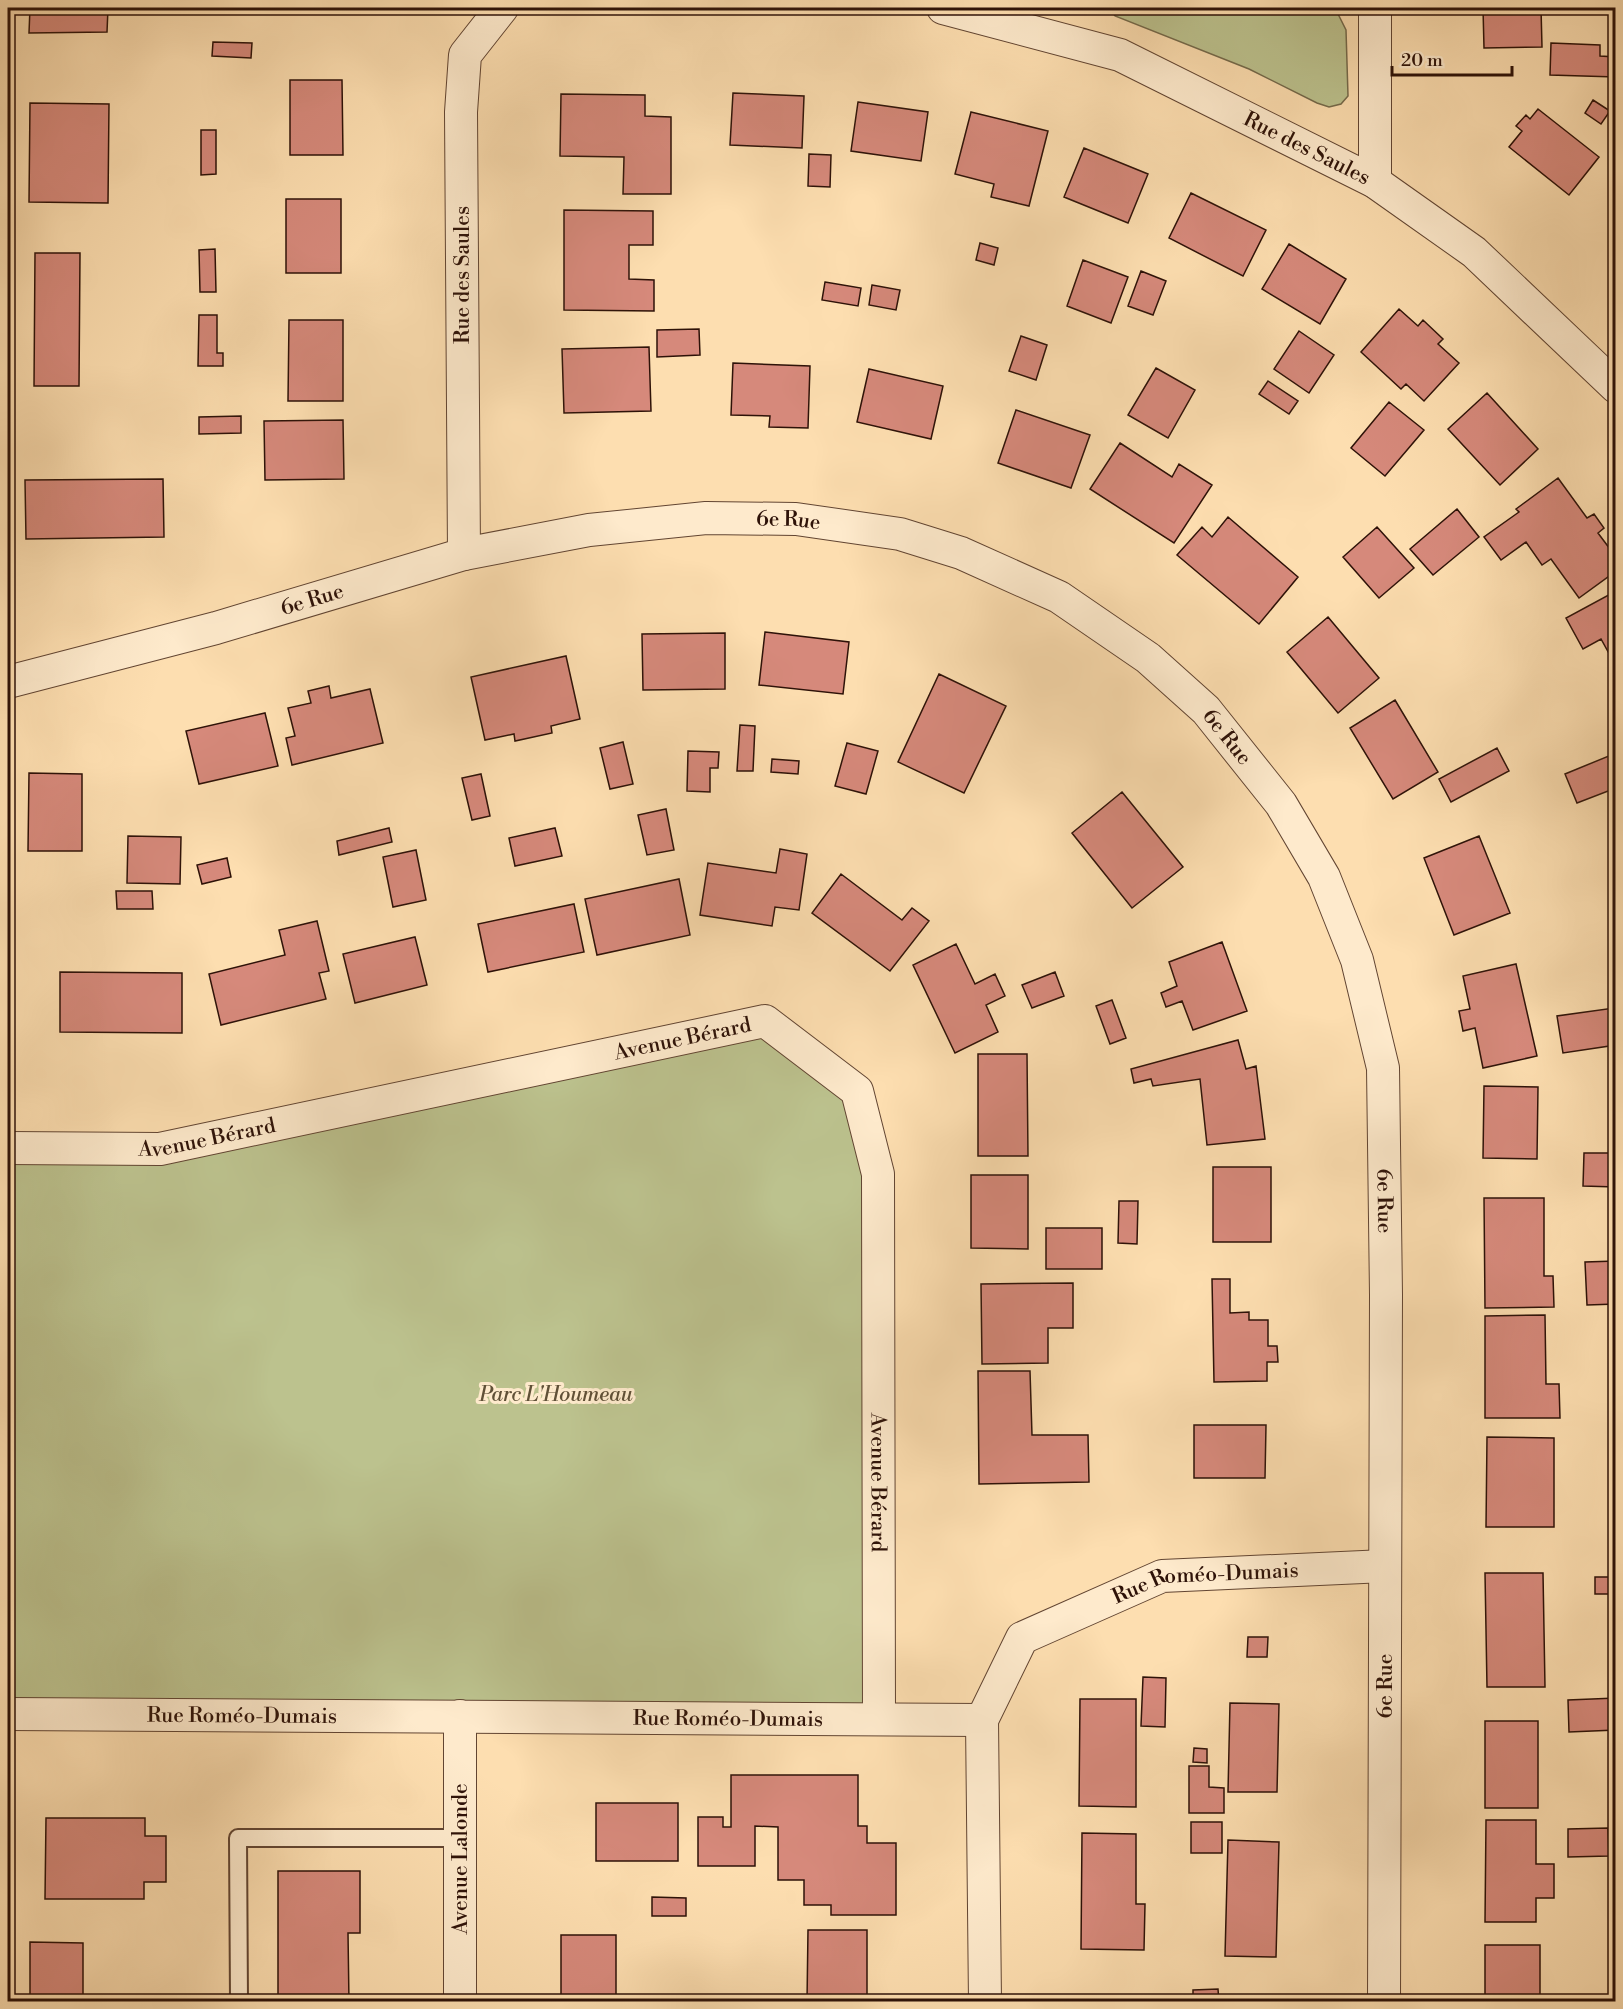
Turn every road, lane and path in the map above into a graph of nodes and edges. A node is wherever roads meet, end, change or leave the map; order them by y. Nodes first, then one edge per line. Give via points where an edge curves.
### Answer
1 (502, 8) edge
2 (942, 8) edge
3 (1375, 8) edge
4 (1375, 182) junction
5 (1616, 387) edge
6 (464, 554) junction
7 (8, 682) edge
8 (8, 1148) edge
9 (1385, 1566) junction
10 (8, 1714) edge
11 (460, 1716) junction
12 (879, 1718) junction
13 (981, 1720) junction
14 (460, 1838) junction
15 (239, 2001) edge
16 (460, 2001) edge
17 (985, 2001) edge
18 (1384, 2001) edge

1 - 6 street, Rue des Saules via 465,55 461,112
2 - 4 street, Rue des Saules via 1120,55
3 - 4 street
4 - 5 street, Rue des Saules via 1474,252
6 - 7 street, 6e Rue via 216,628
6 - 9 street, 6e Rue via 589,530 706,518 796,519 900,534 961,554 1059,597 1148,658 1206,710 1281,804 1324,877 1357,960 1383,1068
8 - 12 street, Avenue Bérard via 160,1149 765,1021 857,1090 878,1174
9 - 13 street, Rue Roméo-Dumais via 1162,1576 1022,1638
9 - 18 street, 6e Rue
10 - 11 street, Rue Roméo-Dumais
11 - 12 street, Rue Roméo-Dumais
11 - 14 street, Avenue Lalonde
12 - 13 street, Rue Roméo-Dumais
13 - 17 street
14 - 15 lane via 238,1838
14 - 16 street, Avenue Lalonde

